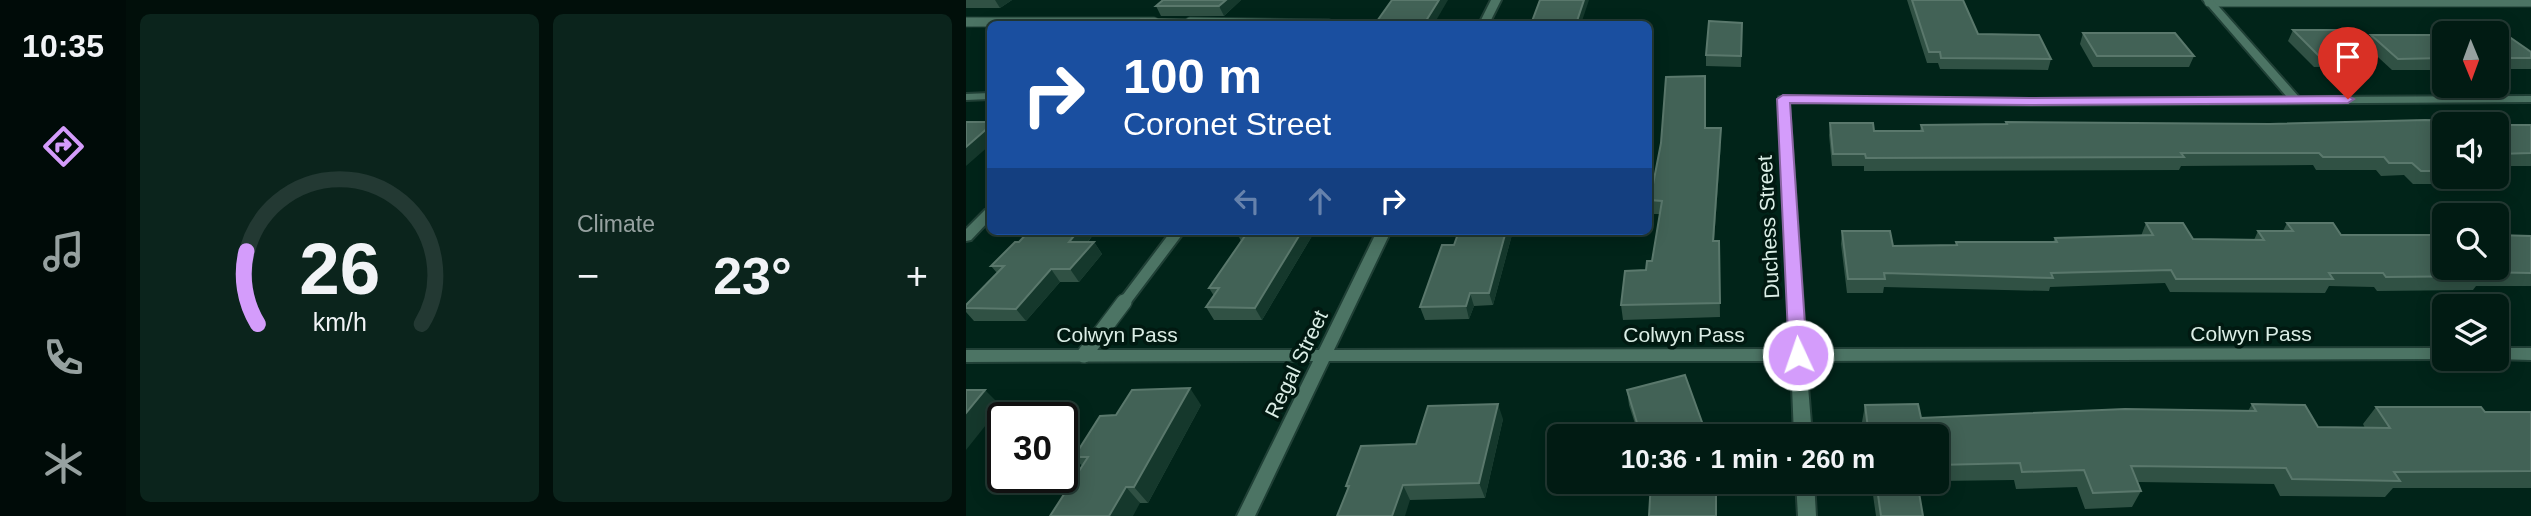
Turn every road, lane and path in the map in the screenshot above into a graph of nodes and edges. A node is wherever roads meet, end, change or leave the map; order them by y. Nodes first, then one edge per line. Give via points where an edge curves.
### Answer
1 (1496, 0) edge
2 (2208, 1) edge
3 (2531, 2) edge
4 (1486, 21) edge
5 (966, 22) edge
6 (987, 22) edge
7 (987, 96) edge
8 (966, 97) edge
9 (2295, 99) junction
10 (2531, 99) edge
11 (987, 217) edge
12 (1175, 235) edge
13 (1382, 235) edge
14 (966, 237) edge
15 (1324, 354) junction
16 (2432, 354) edge
17 (2509, 354) edge
18 (2531, 354) edge
19 (1084, 355) junction
20 (1798, 355) junction
21 (966, 356) edge
22 (1802, 424) edge
23 (1806, 494) edge
24 (1246, 516) edge
25 (1807, 516) edge

1 - 4 street
2 - 3 lane
2 - 9 street
5 - 6 lane
7 - 8 street
9 - 10 street
9 - 20 street, Duchess Street via 1783,99
11 - 14 street
12 - 19 lane
13 - 15 street, Regal Street
15 - 19 street, Colwyn Pass
15 - 20 street, Colwyn Pass
15 - 24 street, Regal Street
16 - 20 street, Colwyn Pass
17 - 18 street
19 - 21 street, Colwyn Pass
20 - 22 street, Duchess Street
23 - 25 street

